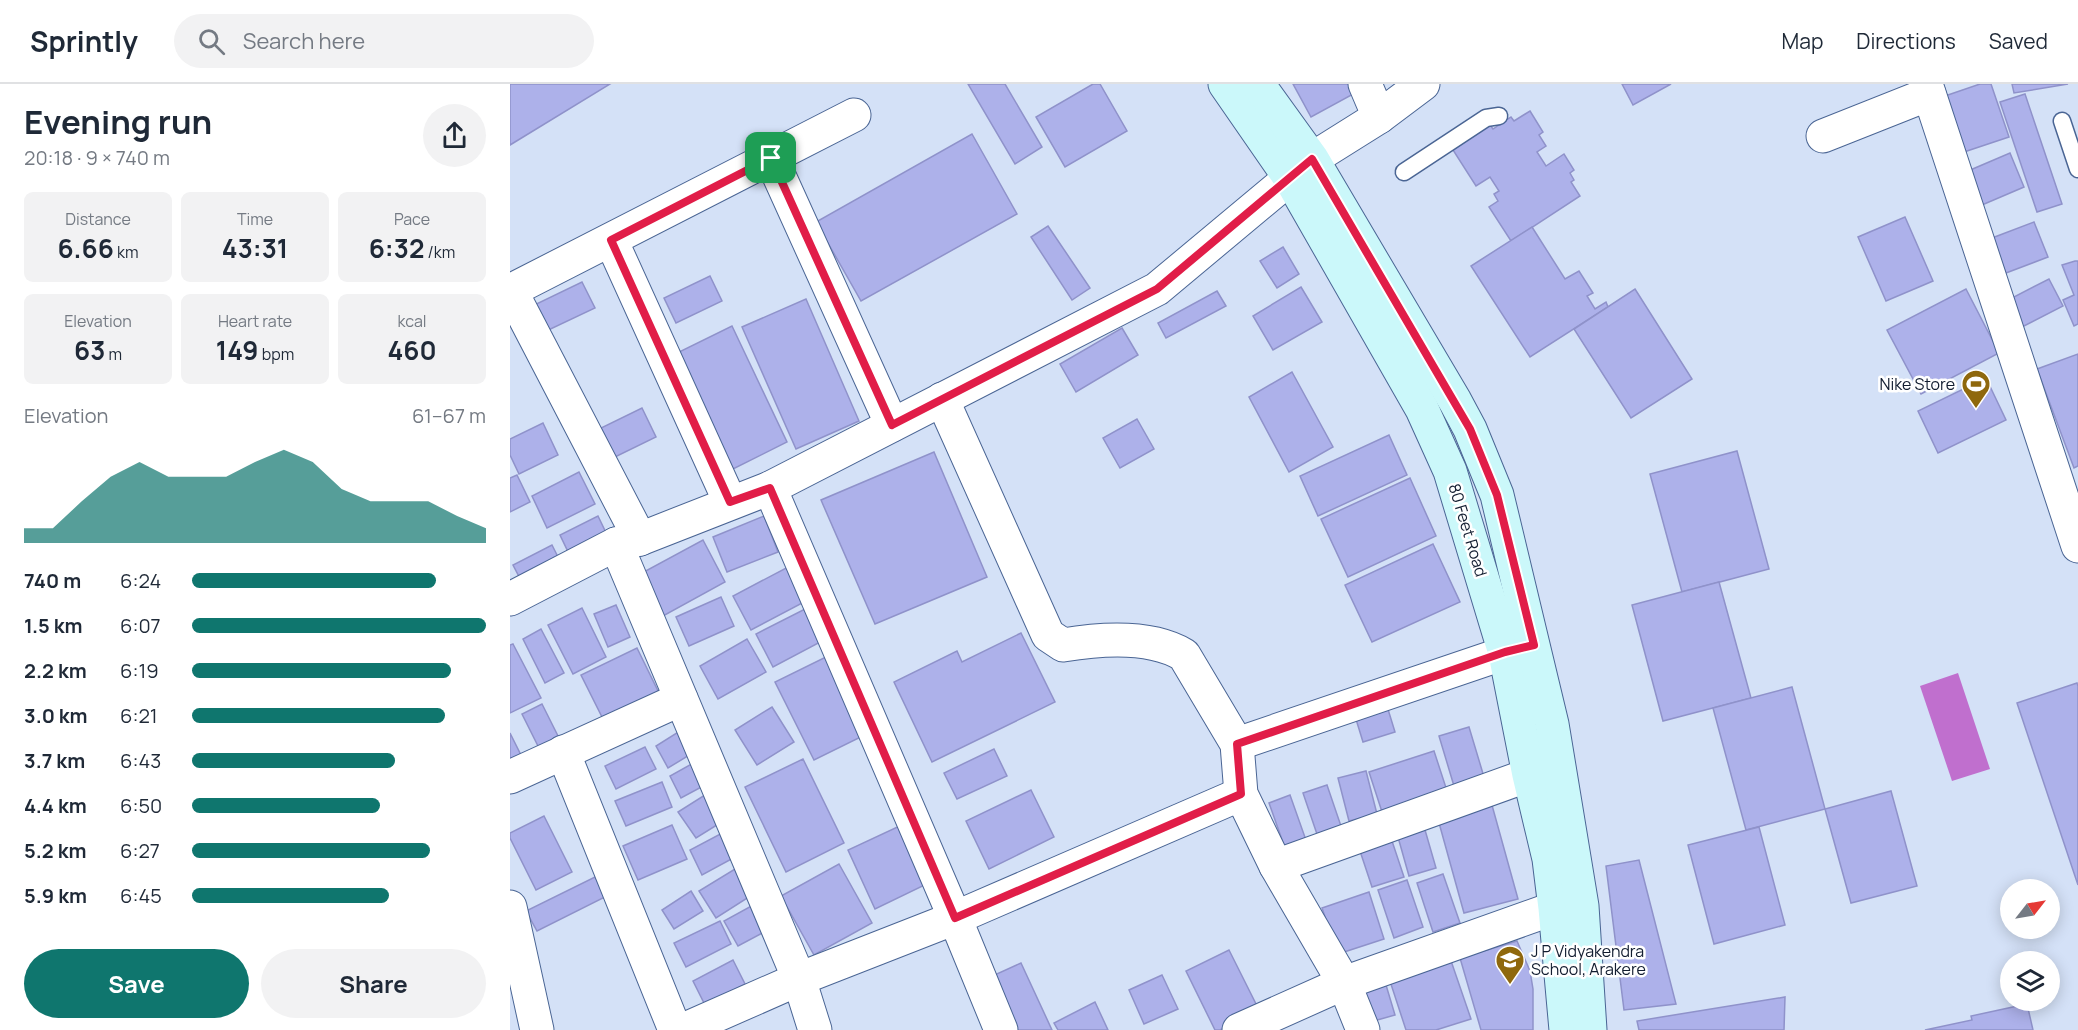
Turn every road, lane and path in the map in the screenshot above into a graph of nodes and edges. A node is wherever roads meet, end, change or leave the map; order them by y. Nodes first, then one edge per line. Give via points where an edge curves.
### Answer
1 (1225, 84) edge
2 (1258, 84) edge
3 (1365, 84) edge
4 (1423, 84) edge
5 (1927, 89) edge
6 (854, 115) dead end
7 (1499, 116) dead end
8 (1379, 117) junction
9 (2062, 121) dead end
10 (1823, 136) dead end
11 (771, 158) junction
12 (1301, 168) junction
13 (2078, 169) edge
14 (1404, 172) dead end
15 (611, 240) junction
16 (510, 291) edge
17 (942, 399) junction
18 (892, 425) junction
19 (1477, 445) junction
20 (1445, 458) junction
21 (770, 488) junction
22 (730, 502) junction
23 (628, 541) junction
24 (2078, 546) edge
25 (511, 597) edge
26 (1519, 649) junction
27 (681, 699) junction
28 (1237, 744) junction
29 (563, 752) junction
30 (1529, 775) junction
31 (510, 777) edge
32 (1241, 794) junction
33 (1276, 866) junction
34 (510, 907) edge
35 (1555, 908) junction
36 (955, 918) junction
37 (799, 979) junction
38 (1344, 983) junction
39 (1575, 1029) edge
40 (537, 1030) edge
41 (675, 1030) edge
42 (683, 1030) edge
43 (815, 1030) edge
44 (1001, 1030) edge
45 (1239, 1030) edge
46 (1363, 1030) edge

1 - 12 main road, 80 Feet Road
2 - 12 main road, 80 Feet Road
3 - 8 street
4 - 8 street
5 - 10 street
5 - 24 street
6 - 11 street
7 - 14 lane via 1486,118
8 - 12 street
9 - 13 lane
11 - 15 street
11 - 18 street
12 - 17 street via 1157,289
12 - 19 main road, 80 Feet Road via 1455,401
12 - 20 main road, 80 Feet Road
15 - 16 street
15 - 22 street
16 - 23 street
17 - 18 street
17 - 28 street via 1048,635 1063,645 1091,640 1130,641 1172,648 1184,655
18 - 21 street
19 - 20 main road
19 - 26 main road, 80 Feet Road via 1497,495
20 - 26 main road, 80 Feet Road
21 - 22 street
21 - 36 street
22 - 23 street
23 - 25 street
23 - 27 street
26 - 28 street
26 - 30 main road, 80 Feet Road
26 - 39 main road, 80 Feet Road via 1552,724 1581,906
27 - 29 street
27 - 37 street
28 - 32 street
29 - 31 street
29 - 41 street
30 - 33 street
30 - 35 main road, 80 Feet Road via 1549,859
32 - 33 street
32 - 36 street
33 - 38 street
34 - 40 street
35 - 38 street
35 - 39 main road, 80 Feet Road
36 - 37 street
36 - 44 street
37 - 42 street
37 - 43 street
38 - 45 street
38 - 46 street

